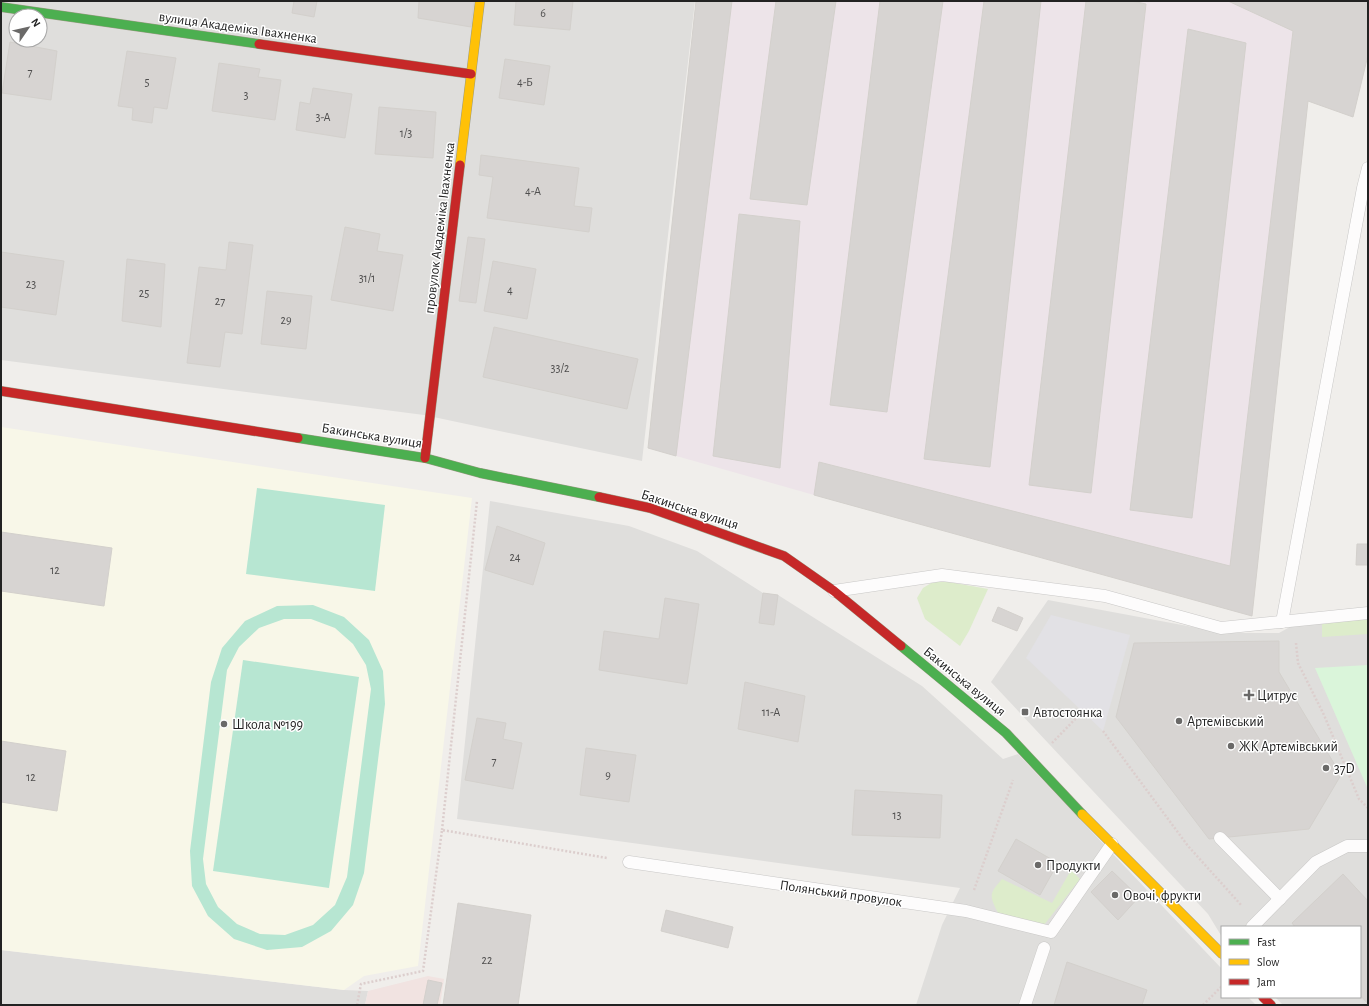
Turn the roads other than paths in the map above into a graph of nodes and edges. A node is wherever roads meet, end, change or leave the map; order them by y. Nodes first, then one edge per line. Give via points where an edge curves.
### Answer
1 (480, 1) edge
2 (1, 8) edge
3 (471, 74) junction
4 (1368, 168) edge
5 (1, 391) edge
6 (425, 458) junction
7 (834, 591) junction
8 (1368, 613) edge
9 (1282, 622) junction
10 (1220, 838) dead end
11 (1112, 844) junction
12 (1368, 846) edge
13 (629, 862) road end
14 (1280, 899) junction
15 (1254, 924) edge
16 (1044, 948) dead end
17 (1221, 952) edge
18 (1025, 1005) edge

1 - 3 street, провулок Академіка Івахненка
2 - 3 street, вулиця Академіка Івахненка
3 - 6 street, провулок Академіка Івахненка
4 - 9 lane
5 - 6 street, Бакинська вулиця
6 - 7 street, Бакинська вулиця via 480,473 650,508 784,556
7 - 9 lane via 942,575 1105,596 1220,628
7 - 11 street, Бакинська вулиця via 1006,732
8 - 9 lane
10 - 14 lane
11 - 13 lane, Полянський провулок via 1051,932 966,911
11 - 17 street, Бакинська вулиця
12 - 14 lane via 1347,846 1316,862
14 - 15 lane
16 - 18 lane

